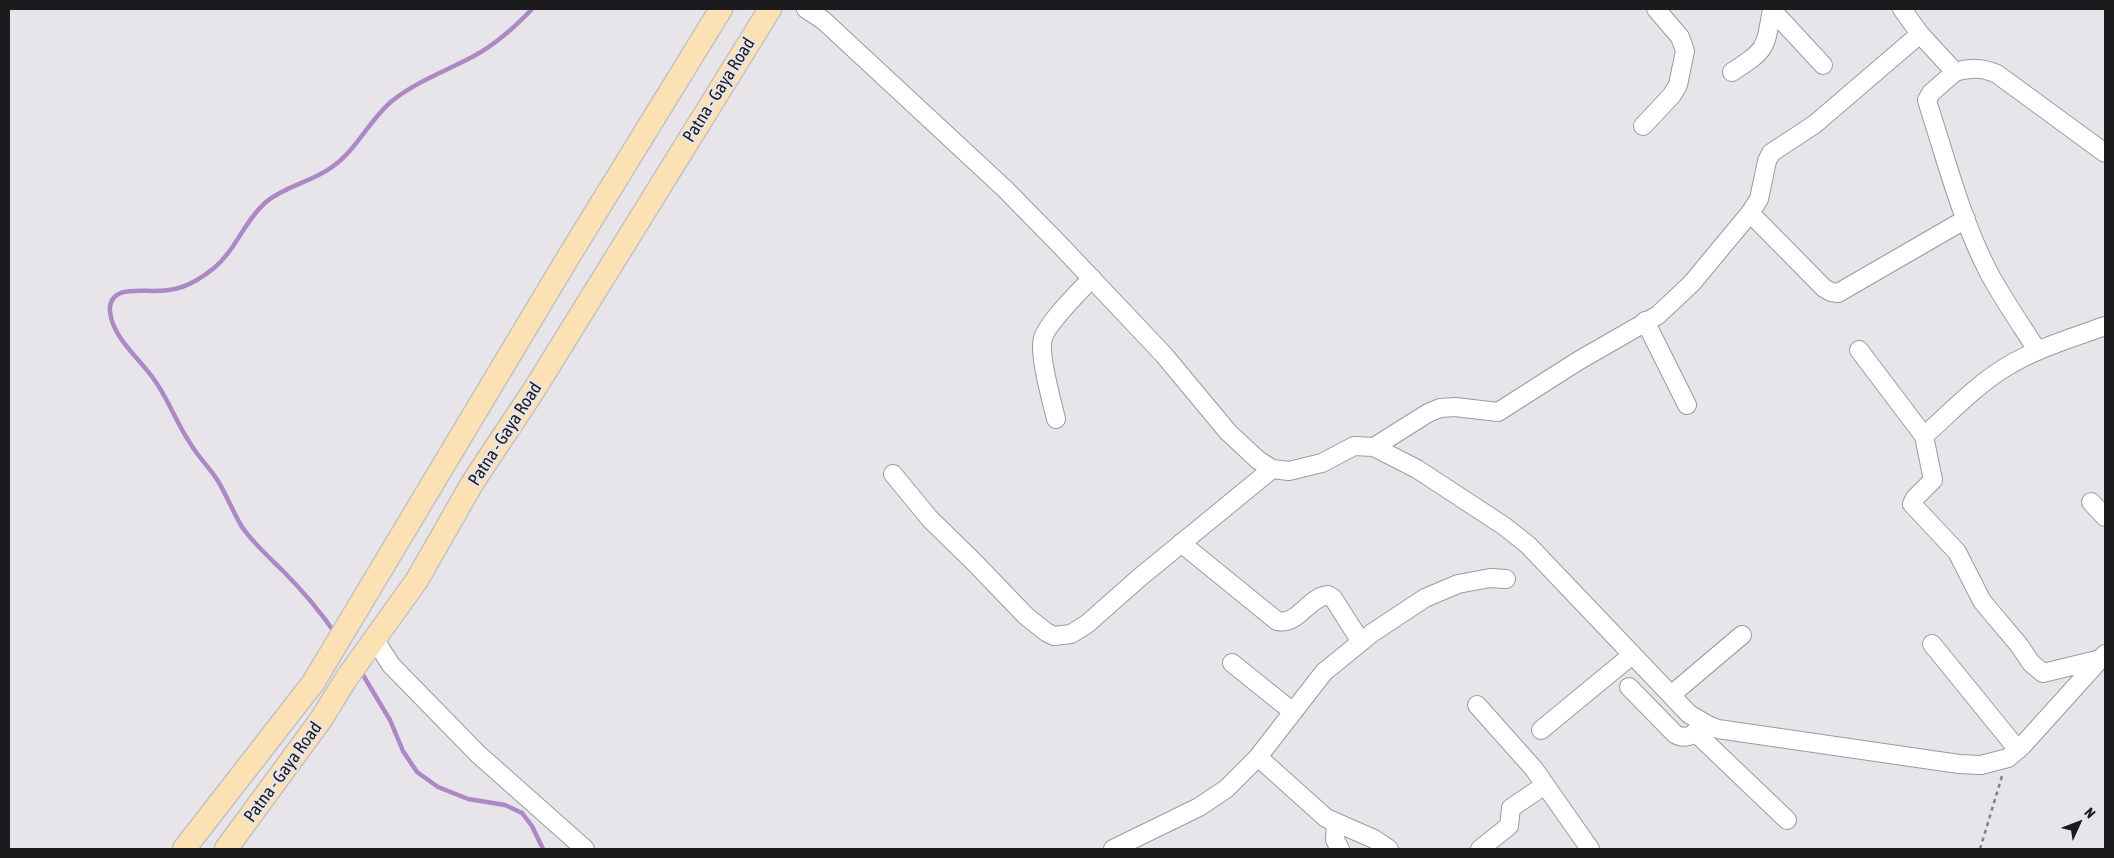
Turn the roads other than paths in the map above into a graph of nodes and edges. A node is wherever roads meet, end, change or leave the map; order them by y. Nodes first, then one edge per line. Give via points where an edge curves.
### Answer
1 (721, 9) edge
2 (770, 9) edge
3 (806, 9) edge
4 (1656, 9) edge
5 (1902, 9) edge
6 (1772, 10) edge
7 (1920, 34) junction
8 (1823, 64) dead end
9 (1732, 72) dead end
10 (1955, 72) junction
11 (1643, 126) dead end
12 (2105, 153) edge
13 (1750, 213) junction
14 (1966, 219) junction
15 (1092, 278) junction
16 (1645, 322) junction
17 (2105, 326) edge
18 (1859, 350) dead end
19 (2038, 350) junction
20 (1687, 405) dead end
21 (1056, 419) dead end
22 (1924, 436) junction
23 (1374, 447) junction
24 (1272, 469) junction
25 (893, 474) dead end
26 (2091, 502) dead end
27 (2105, 517) edge
28 (1181, 543) junction
29 (1506, 579) dead end
30 (1742, 634) dead end
31 (375, 640) junction
32 (1361, 642) junction
33 (1932, 644) dead end
34 (1632, 655) junction
35 (2103, 657) edge
36 (1232, 663) dead end
37 (1629, 687) dead end
38 (1671, 695) junction
39 (1476, 705) dead end
40 (1293, 712) junction
41 (1701, 729) junction
42 (1541, 730) dead end
43 (2013, 754) junction
44 (1258, 757) junction
45 (1545, 786) junction
46 (1787, 820) dead end
47 (1336, 823) junction
48 (1133, 845) edge
49 (184, 849) edge
50 (226, 849) edge
51 (585, 849) edge
52 (1113, 849) edge
53 (1340, 849) edge
54 (1389, 849) edge
55 (1480, 849) edge
56 (1590, 849) edge

1 - 49 main road via 313,683
2 - 31 main road, Patna - Gaya Road via 534,390 473,482 417,580
3 - 15 street via 823,20 1005,189
4 - 11 street via 1680,37 1685,51 1678,85
5 - 7 street
6 - 8 street
6 - 9 street via 1762,49 1757,56
7 - 10 street
7 - 13 street via 1815,124 1771,153 1759,199
10 - 12 street via 1971,68 1989,70
10 - 14 street via 1927,100
13 - 14 street via 1824,288 1838,293
13 - 16 street via 1692,283
14 - 19 street via 1990,274
15 - 21 street via 1051,325 1043,339 1044,361
15 - 24 street via 1164,355 1228,432
16 - 20 street
16 - 23 street via 1498,412 1440,408
17 - 19 street
18 - 22 street
19 - 22 street via 1987,380
22 - 35 street via 1933,480 1912,504 1957,552 1990,612 2020,644 2031,663 2044,673
23 - 24 street via 1354,446 1322,463 1289,471
23 - 34 street via 1417,469 1512,532
24 - 28 street
25 - 28 street via 930,519 1026,616 1054,636 1072,634 1087,624
26 - 27 street
28 - 32 street via 1277,621 1291,620 1318,598 1328,595
29 - 32 street via 1473,580 1445,589 1425,598
30 - 38 street
31 - 50 main road, Patna - Gaya Road
31 - 51 street via 390,666 478,754
32 - 40 street via 1324,672
33 - 43 street
34 - 38 street
34 - 42 street
35 - 43 street
36 - 40 street
37 - 41 street via 1681,738
38 - 41 street
39 - 45 street via 1534,769
40 - 44 street
41 - 43 street via 1728,730 1958,764 1981,765
41 - 46 street
44 - 47 street via 1314,808
44 - 48 street via 1212,799
45 - 55 street via 1511,808 1509,826
45 - 56 street
47 - 53 street via 1335,840
47 - 54 street
48 - 52 street

